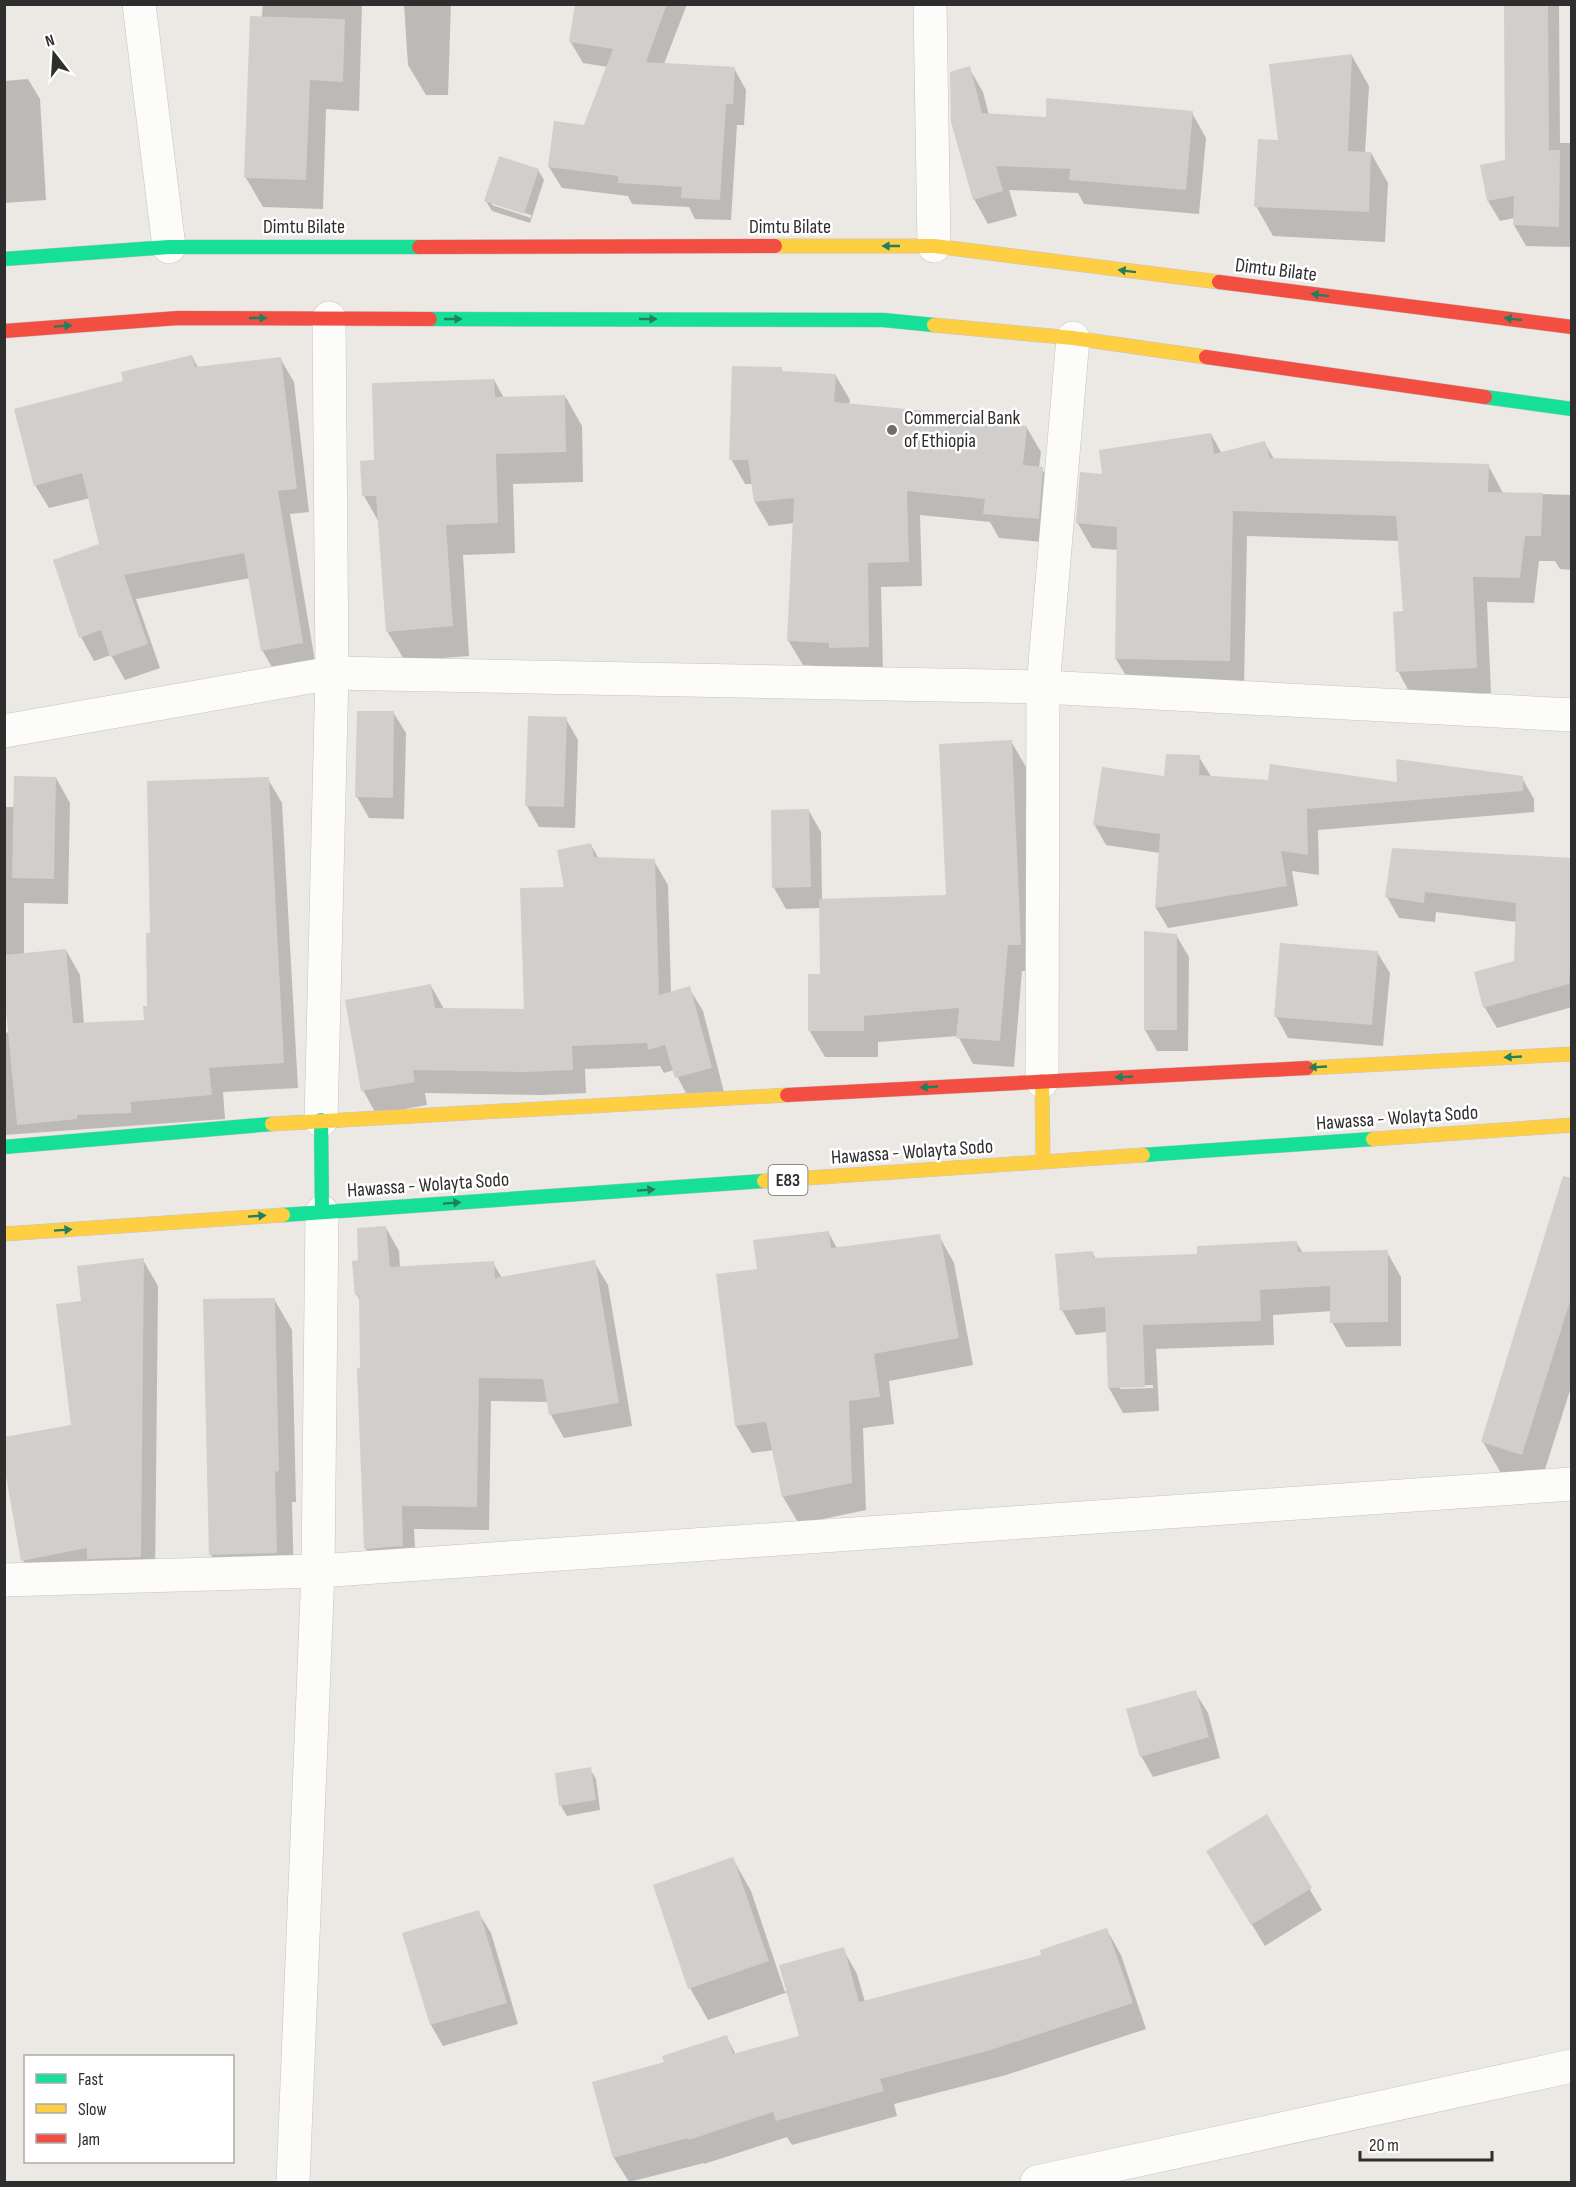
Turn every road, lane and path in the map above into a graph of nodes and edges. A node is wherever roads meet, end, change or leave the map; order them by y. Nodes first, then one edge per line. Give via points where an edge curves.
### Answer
1 (139, 4) edge
2 (930, 4) edge
3 (934, 246) junction
4 (169, 247) junction
5 (4, 260) edge
6 (329, 318) junction
7 (1572, 327) edge
8 (4, 331) edge
9 (1073, 338) junction
10 (1572, 409) edge
11 (332, 673) junction
12 (1043, 687) junction
13 (1572, 715) edge
14 (4, 731) edge
15 (1572, 1054) edge
16 (1042, 1081) junction
17 (321, 1120) junction
18 (1572, 1125) edge
19 (4, 1147) edge
20 (1043, 1162) junction
21 (322, 1212) junction
22 (4, 1234) edge
23 (1572, 1484) edge
24 (318, 1571) junction
25 (4, 1580) edge
26 (1572, 2066) edge
27 (293, 2182) edge
28 (1037, 2182) edge

1 - 4 street
2 - 3 street
3 -> 4 main road, Dimtu Bilate
7 -> 3 main road, Dimtu Bilate
4 - 5 main road, Dimtu Bilate
8 -> 6 main road via 178,318
6 -> 9 main road via 883,320
6 - 11 street
9 - 10 main road
9 - 12 street
11 - 12 street
11 - 14 street
11 - 17 street
12 - 13 street
12 - 16 street
15 -> 16 main road
16 -> 17 main road
16 - 20 main road
17 - 19 main road
17 - 21 main road
18 - 20 main road, Hawassa - Wolayta Sodo / E83
21 -> 20 main road, Hawassa - Wolayta Sodo / E83
22 -> 21 main road, Hawassa - Wolayta Sodo / E83
21 - 24 street
23 - 24 street
24 - 25 street
24 - 27 street
26 - 28 street

